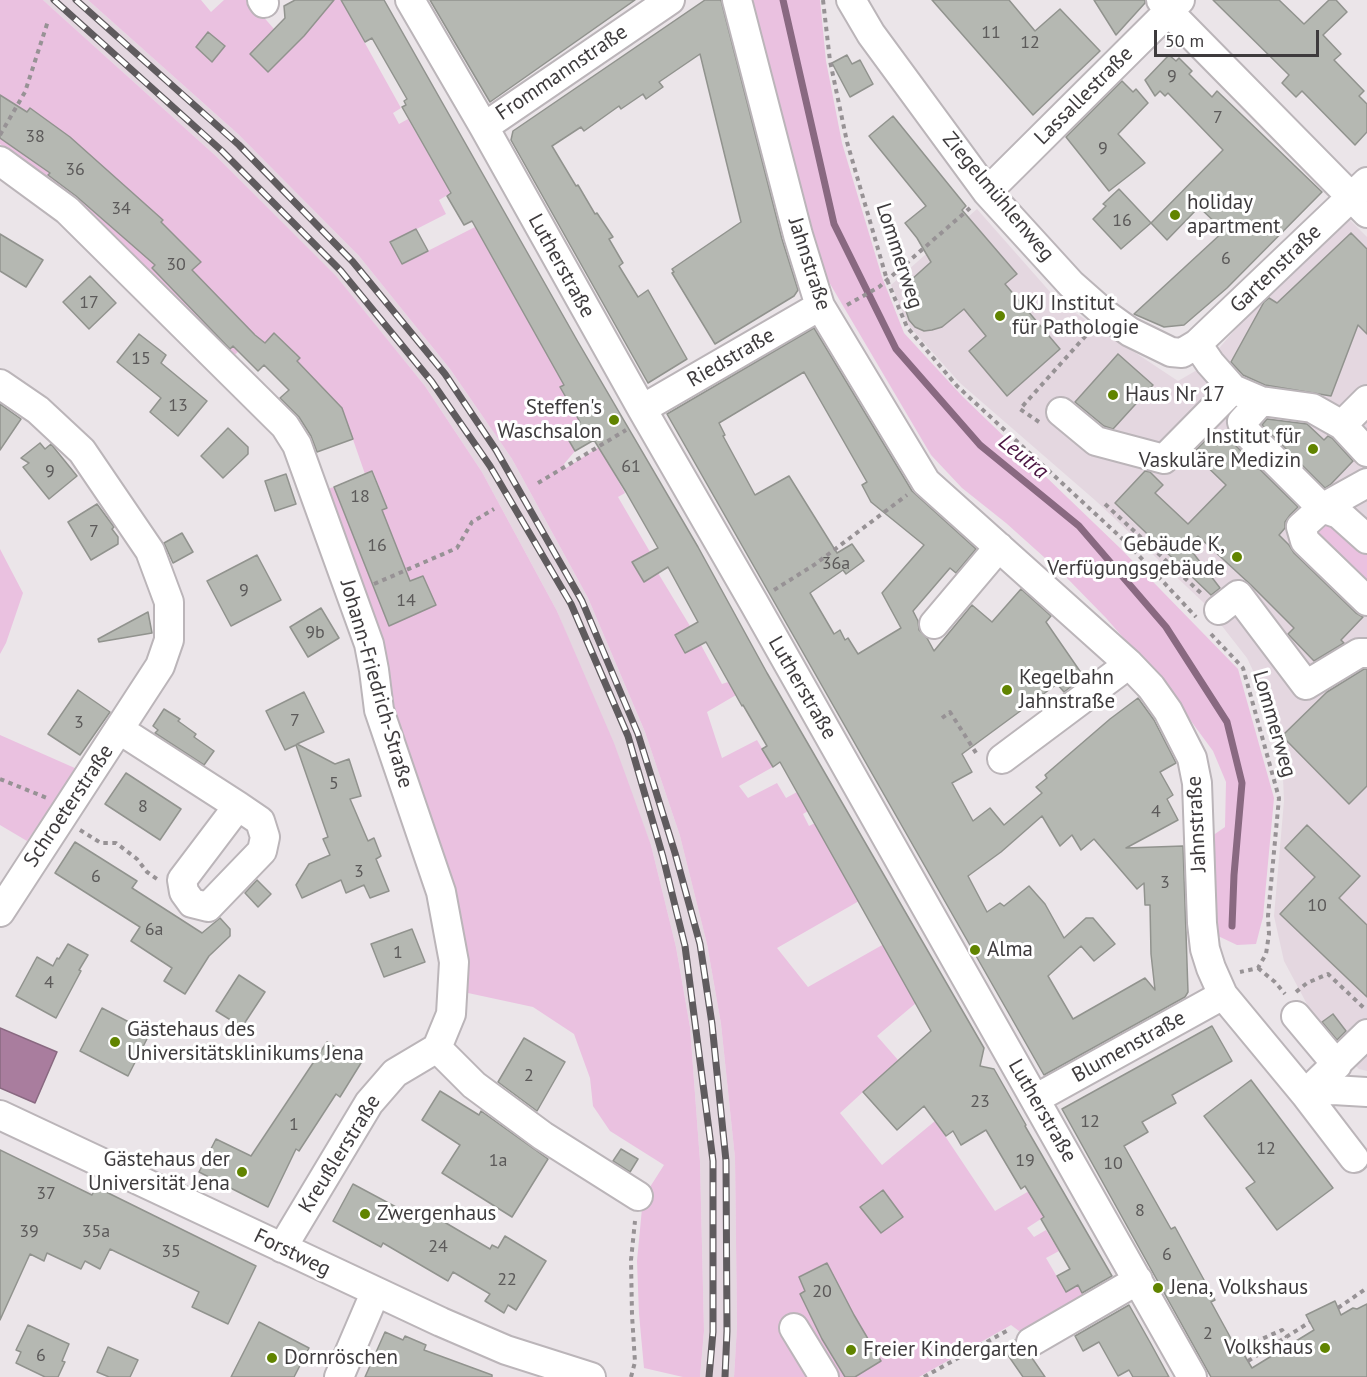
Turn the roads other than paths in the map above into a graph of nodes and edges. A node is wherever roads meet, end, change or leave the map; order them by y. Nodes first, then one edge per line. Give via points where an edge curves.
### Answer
1 (410, 0) edge
2 (670, 0) edge
3 (737, 0) edge
4 (851, 0) edge
5 (1170, 4) edge
6 (484, 127) junction
7 (0, 161) edge
8 (987, 192) junction
9 (1362, 197) edge
10 (820, 306) junction
11 (1189, 348) junction
12 (0, 384) edge
13 (1233, 389) junction
14 (1367, 400) edge
15 (1261, 401) junction
16 (1061, 412) road end
17 (637, 418) junction
18 (1342, 425) junction
19 (1367, 452) edge
20 (1367, 483) edge
21 (1322, 508) junction
22 (1367, 539) edge
23 (999, 546) junction
24 (1367, 601) edge
25 (1207, 618) road end
26 (934, 624) dead end
27 (1367, 653) edge
28 (1129, 664) junction
29 (120, 730) junction
30 (1002, 759) road end
31 (238, 806) dead end
32 (0, 912) edge
33 (1230, 984) junction
34 (1296, 1016) dead end
35 (1367, 1034) edge
36 (437, 1048) junction
37 (1337, 1065) junction
38 (1367, 1092) edge
39 (1305, 1094) junction
40 (1035, 1099) junction
41 (0, 1115) edge
42 (1354, 1158) dead end
43 (638, 1196) road end
44 (282, 1248) junction
45 (1137, 1280) junction
46 (375, 1293) junction
47 (794, 1328) dead end
48 (1031, 1342) road end
49 (339, 1377) edge
50 (591, 1377) edge
51 (824, 1377) edge
52 (1192, 1377) edge

1 - 6 street, Lutherstraße
2 - 6 street, Frommannstraße
3 - 10 street, Jahnstraße
4 - 8 street, Ziegelmühlenweg via 871,34
5 - 8 street, Lassallestraße
5 - 9 street
6 - 17 street, Lutherstraße
7 - 36 street, Johann-Friedrich-Straße via 67,210 285,426 297,446 369,644 379,710 441,892 454,962 451,1014
8 - 11 street, Ziegelmühlenweg via 1071,284 1105,315 1172,352
9 - 11 street, Gartenstraße
10 - 17 street, Riedstraße
10 - 23 street, Jahnstraße via 926,482
11 - 13 street via 1210,363
12 - 29 street, Schroeterstraße via 38,410 82,451 150,551 169,602 169,640 160,666
13 - 15 street
13 - 16 street via 1164,459 1096,441
14 - 18 street
15 - 18 street via 1311,408
15 - 21 street via 1242,422 1245,431
17 - 40 street, Lutherstraße via 748,593
18 - 19 street
20 - 21 street
21 - 22 street via 1339,514
21 - 24 street via 1301,527 1305,541
23 - 26 street
23 - 28 street, Jahnstraße
25 - 27 street via 1238,595 1306,685 1359,653
28 - 30 street
28 - 33 street, Jahnstraße via 1168,711 1192,758 1197,783 1204,949 1211,968
29 - 31 street, Schroeterstraße
29 - 32 street, Schroeterstraße via 76,819 14,888
33 - 39 street, Jahnstraße
33 - 40 street, Blumenstraße
34 - 37 street
35 - 37 street
36 - 43 street via 474,1085 543,1137
36 - 44 street, Kreußlerstraße via 395,1073 369,1103
37 - 39 street
38 - 39 street via 1334,1090
39 - 42 street, Jahnstraße
40 - 45 street, Lutherstraße
41 - 44 street, Forstweg
44 - 46 street, Forstweg
45 - 48 street
45 - 52 street, Lutherstraße
46 - 49 street
46 - 50 street, Forstweg via 506,1350
47 - 51 street

